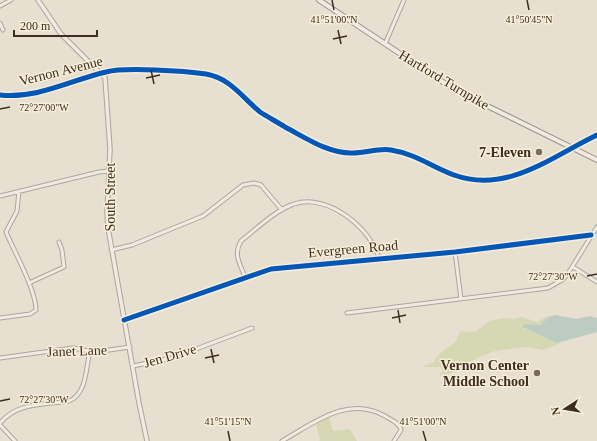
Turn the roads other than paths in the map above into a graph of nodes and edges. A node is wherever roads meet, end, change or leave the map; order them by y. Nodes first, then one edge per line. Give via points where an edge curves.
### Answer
1 (11, 0) edge
2 (38, 0) edge
3 (404, 0) edge
4 (321, 1) edge
5 (0, 6) edge
6 (0, 23) edge
7 (3, 30) dead end
8 (385, 44) junction
9 (102, 73) junction
10 (0, 95) edge
11 (597, 135) edge
12 (572, 147) junction
13 (597, 160) edge
14 (109, 171) junction
15 (19, 191) junction
16 (0, 196) edge
17 (282, 210) junction
18 (597, 227) edge
19 (591, 235) junction
20 (59, 242) dead end
21 (111, 250) junction
22 (455, 252) junction
23 (379, 258) junction
24 (573, 267) junction
25 (245, 277) junction
26 (597, 282) edge
27 (29, 283) junction
28 (461, 299) junction
29 (348, 313) dead end
30 (0, 318) edge
31 (124, 320) junction
32 (252, 328) dead end
33 (130, 347) junction
34 (90, 350) junction
35 (0, 358) edge
36 (133, 366) junction
37 (0, 424) edge
38 (15, 441) edge
39 (147, 441) edge
40 (282, 441) edge
41 (394, 441) edge

1 - 5 street
2 - 9 street via 61,34
3 - 8 street
4 - 8 main road, Hartford Turnpike
6 - 7 street
8 - 12 main road, Hartford Turnpike via 474,100
9 - 10 street, Vernon Avenue via 45,91
9 - 12 street, Vernon Avenue via 120,70 205,74 216,77 234,86 273,120 331,150 354,154 392,150 418,157 454,175 477,180 491,181 514,176
9 - 14 street, South Street via 106,87
11 - 12 street, Vernon Avenue
12 - 13 main road, Hartford Turnpike
14 - 15 street
14 - 21 street, South Street via 107,214
15 - 16 street
15 - 27 street via 17,211 6,232
17 - 21 street via 261,185 248,183 203,216 132,245
17 - 23 street via 292,204 314,202 338,211 358,225
17 - 25 street via 241,241 237,247 236,254
18 - 19 street
19 - 22 street, Evergreen Road
19 - 24 street
20 - 27 street via 64,267
21 - 31 street, South Street
22 - 23 street, Evergreen Road
22 - 28 street
23 - 25 street, Evergreen Road via 271,269
24 - 26 street
24 - 28 street via 562,280 548,288
25 - 31 street, Evergreen Road
27 - 30 street via 36,305 34,312
28 - 29 street
31 - 33 street, South Street
32 - 36 street, Jen Drive via 172,358
33 - 34 street, Janet Lane via 104,351
33 - 36 street, South Street
34 - 35 street, Janet Lane via 73,348
34 - 37 street via 82,388 75,399 21,408 8,413
36 - 39 street, South Street
37 - 38 street
40 - 41 street via 335,411 349,408 364,408 377,412 397,424 401,430

